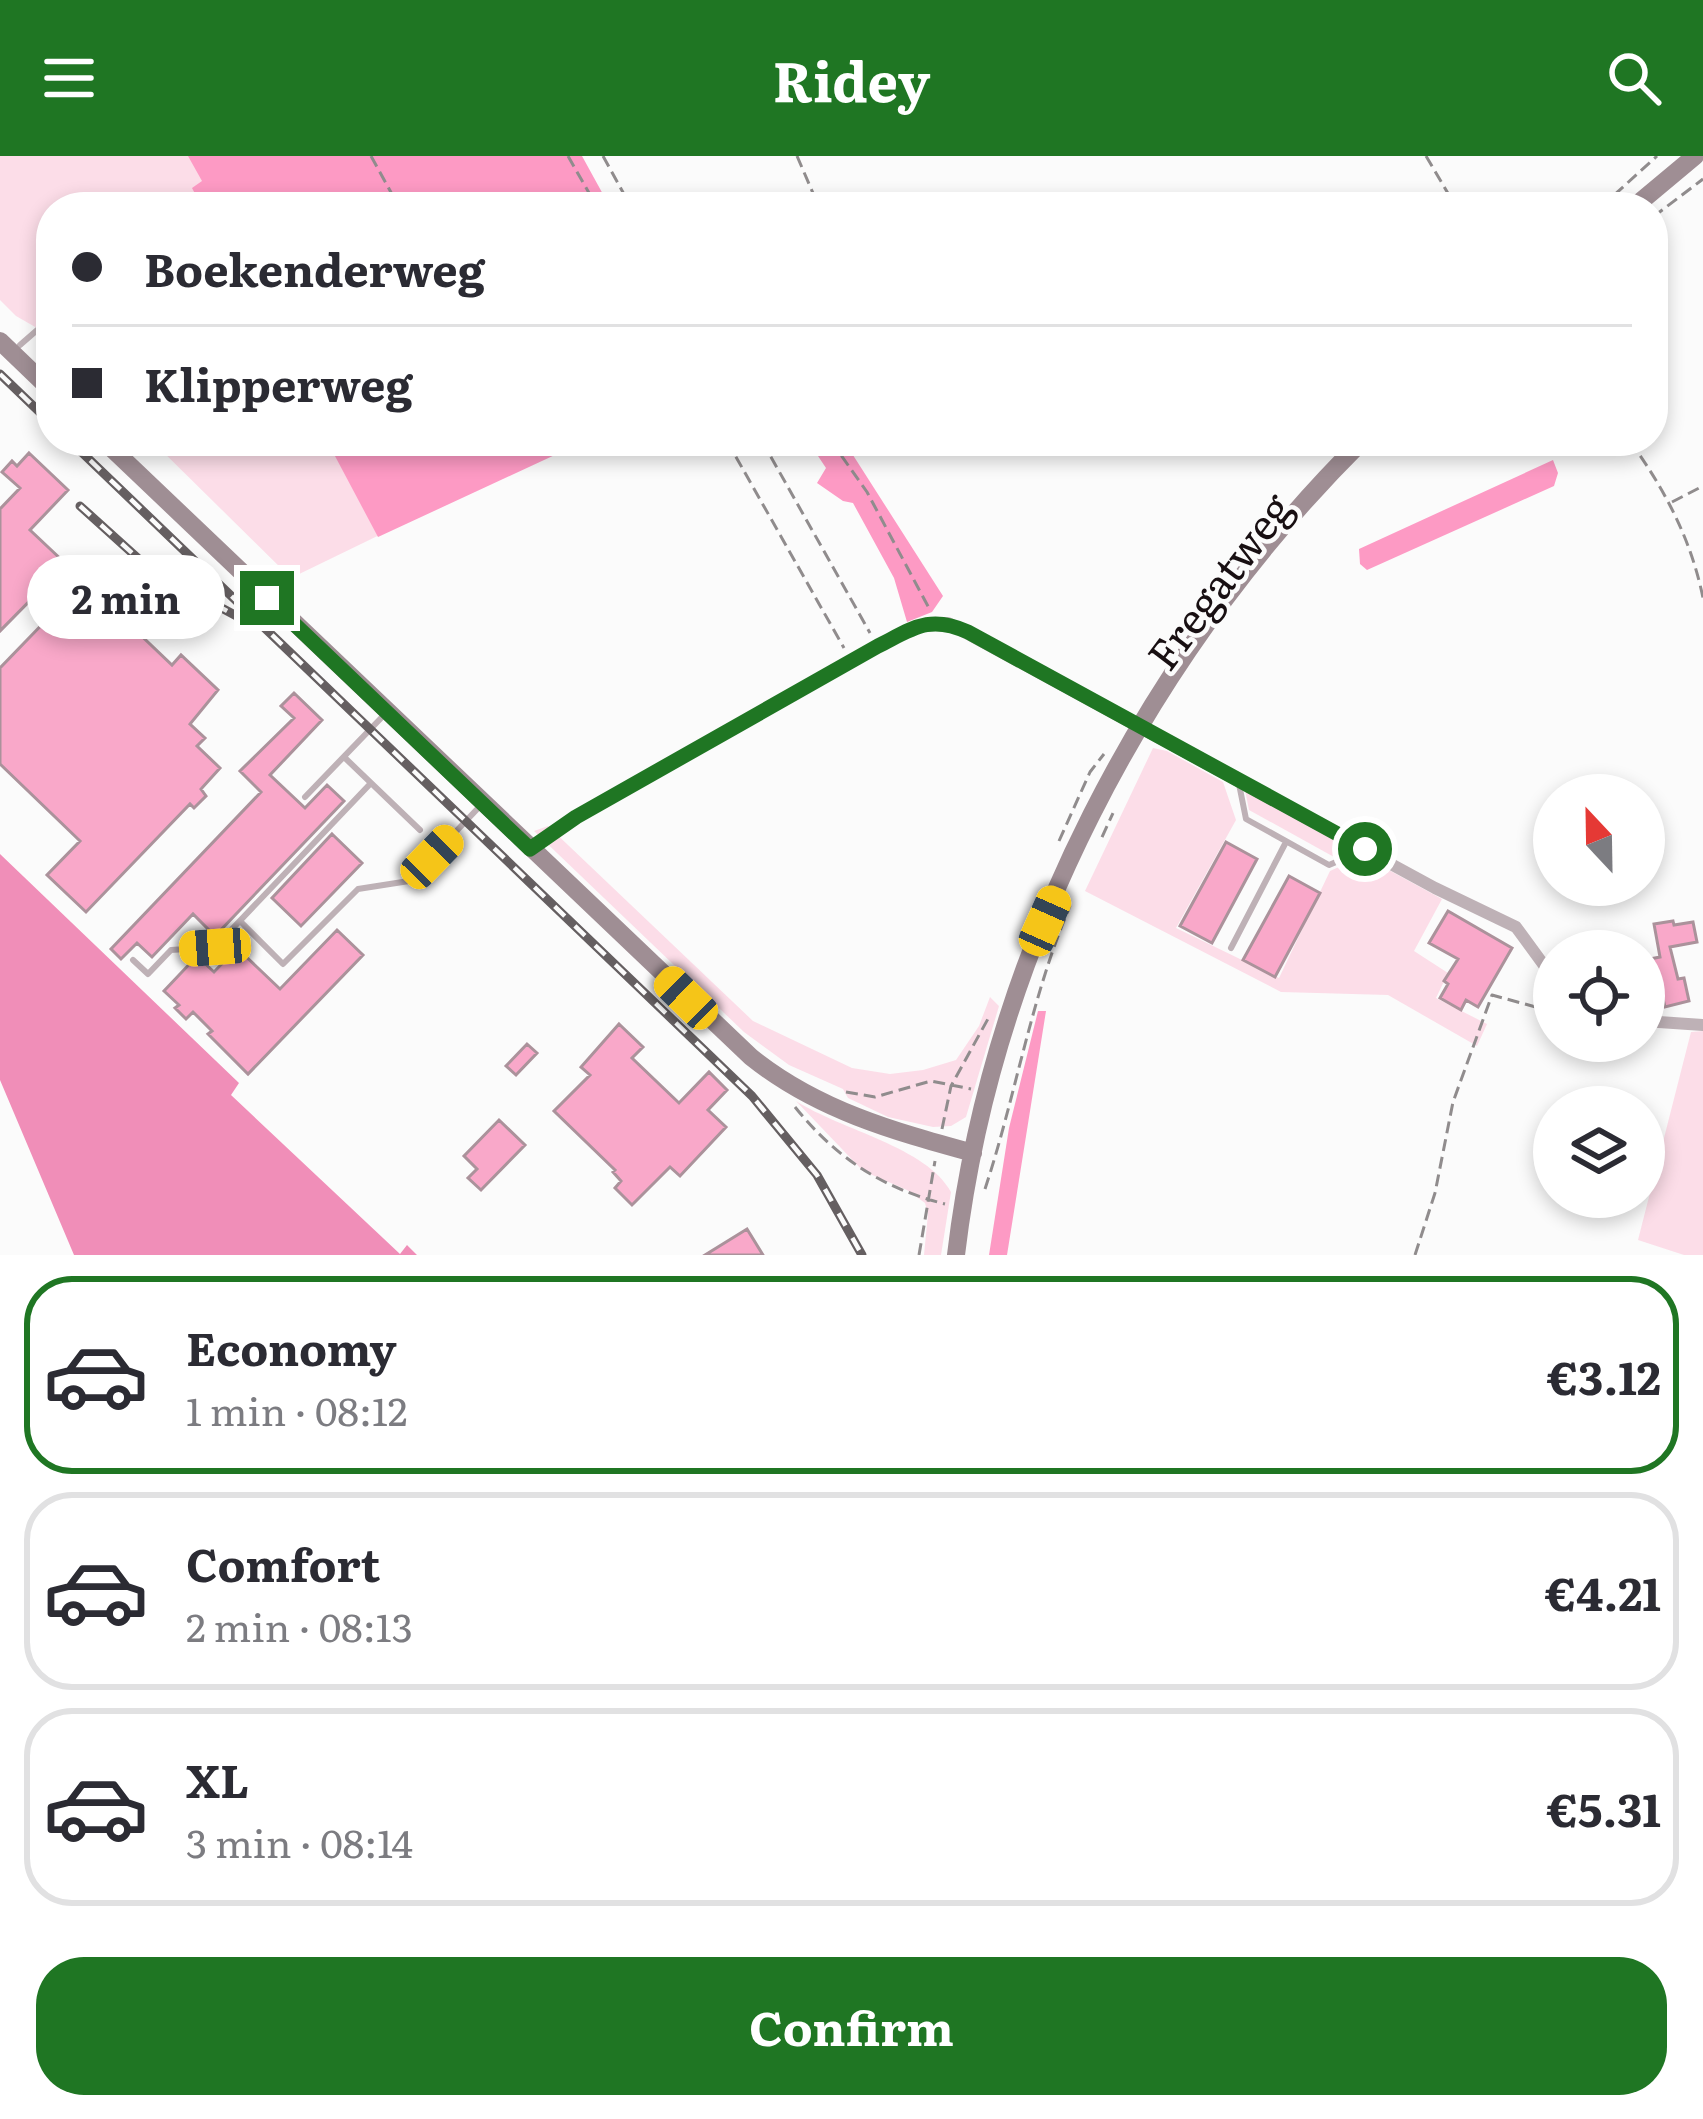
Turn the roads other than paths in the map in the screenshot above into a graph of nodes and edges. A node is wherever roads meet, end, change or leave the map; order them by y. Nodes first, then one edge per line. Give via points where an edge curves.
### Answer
1 (1695, 156) edge
2 (1652, 192) edge
3 (36, 331) edge
4 (0, 341) edge
5 (20, 345) dead end
6 (36, 376) edge
7 (120, 456) edge
8 (1347, 456) edge
9 (387, 713) junction
10 (1140, 727) junction
11 (344, 757) junction
12 (1238, 781) junction
13 (371, 783) junction
14 (305, 797) dead end
15 (482, 804) junction
16 (420, 830) dead end
17 (1286, 842) junction
18 (530, 849) junction
19 (1365, 849) junction
20 (240, 921) junction
21 (1231, 948) dead end
22 (1533, 950) edge
23 (134, 960) dead end
24 (1665, 1022) edge
25 (1703, 1025) edge
26 (973, 1153) junction
27 (956, 1255) edge

1 - 2 street
3 - 5 lane
4 - 6 street
7 - 9 street
8 - 10 street, Fregatweg via 1245,572
9 - 11 lane
9 - 15 street
10 - 12 street
10 - 18 street via 968,632 921,625
10 - 26 street, Fregatweg via 1021,982
11 - 13 lane
11 - 14 lane
12 - 17 lane via 1246,819
12 - 19 street
13 - 16 lane
13 - 20 lane
15 - 18 street
15 - 20 lane via 409,881 358,889 283,964
17 - 19 lane via 1329,865
17 - 21 lane
18 - 26 street via 786,1083 900,1135
19 - 22 street via 1516,927
20 - 23 lane via 215,947 171,950 148,974
24 - 25 street
26 - 27 street, Fregatweg

